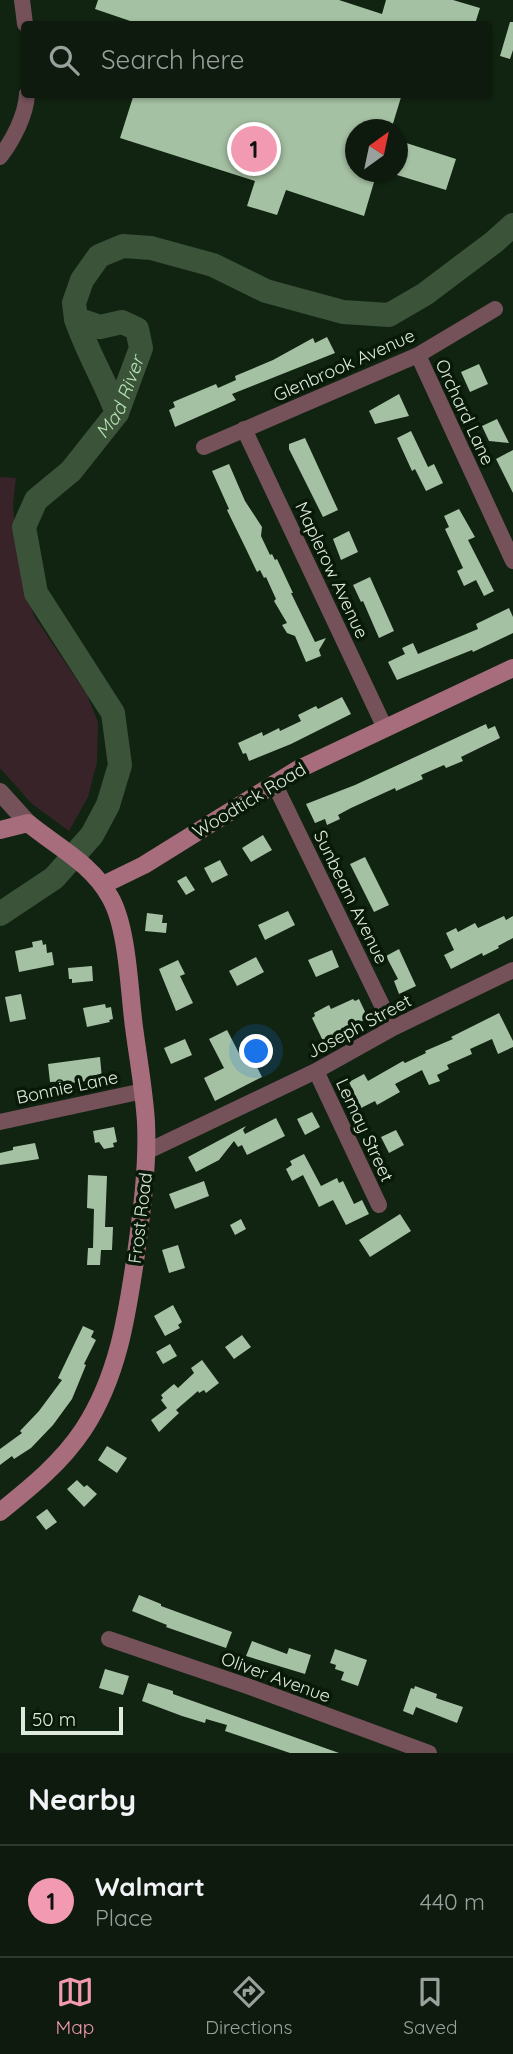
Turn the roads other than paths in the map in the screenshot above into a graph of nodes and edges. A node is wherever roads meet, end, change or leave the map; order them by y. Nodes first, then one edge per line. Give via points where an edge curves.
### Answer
1 (22, 0) edge
2 (25, 21) edge
3 (27, 98) edge
4 (0, 157) edge
5 (495, 309) dead end
6 (418, 355) junction
7 (244, 429) junction
8 (204, 447) dead end
9 (513, 561) edge
10 (513, 668) edge
11 (385, 728) junction
12 (274, 783) junction
13 (0, 792) edge
14 (28, 823) junction
15 (0, 830) edge
16 (103, 885) junction
17 (513, 970) edge
18 (393, 1028) junction
19 (316, 1071) junction
20 (143, 1091) junction
21 (0, 1122) edge
22 (146, 1152) junction
23 (379, 1205) dead end
24 (0, 1512) edge
25 (109, 1639) dead end
26 (429, 1753) edge

1 - 2 street
3 - 4 street
5 - 6 street, Glenbrook Avenue
6 - 7 street, Glenbrook Avenue
6 - 9 street, Orchard Lane
7 - 8 street, Glenbrook Avenue
7 - 11 street, Maplerow Avenue
10 - 11 main road, Woodtick Road
11 - 12 main road, Woodtick Road
12 - 16 main road, Woodtick Road via 144,865
12 - 18 street, Sunbeam Avenue
13 - 14 street
14 - 15 main road
14 - 16 main road via 86,865
16 - 20 main road, Frost Road via 118,916
17 - 18 street, Joseph Street
18 - 19 street, Joseph Street
19 - 22 street, Joseph Street
19 - 23 street, Lemay Street
20 - 21 street, Bonnie Lane
20 - 22 main road, Frost Road
22 - 24 main road, Frost Road via 135,1264 109,1382 91,1418 62,1458
25 - 26 street, Oliver Avenue

